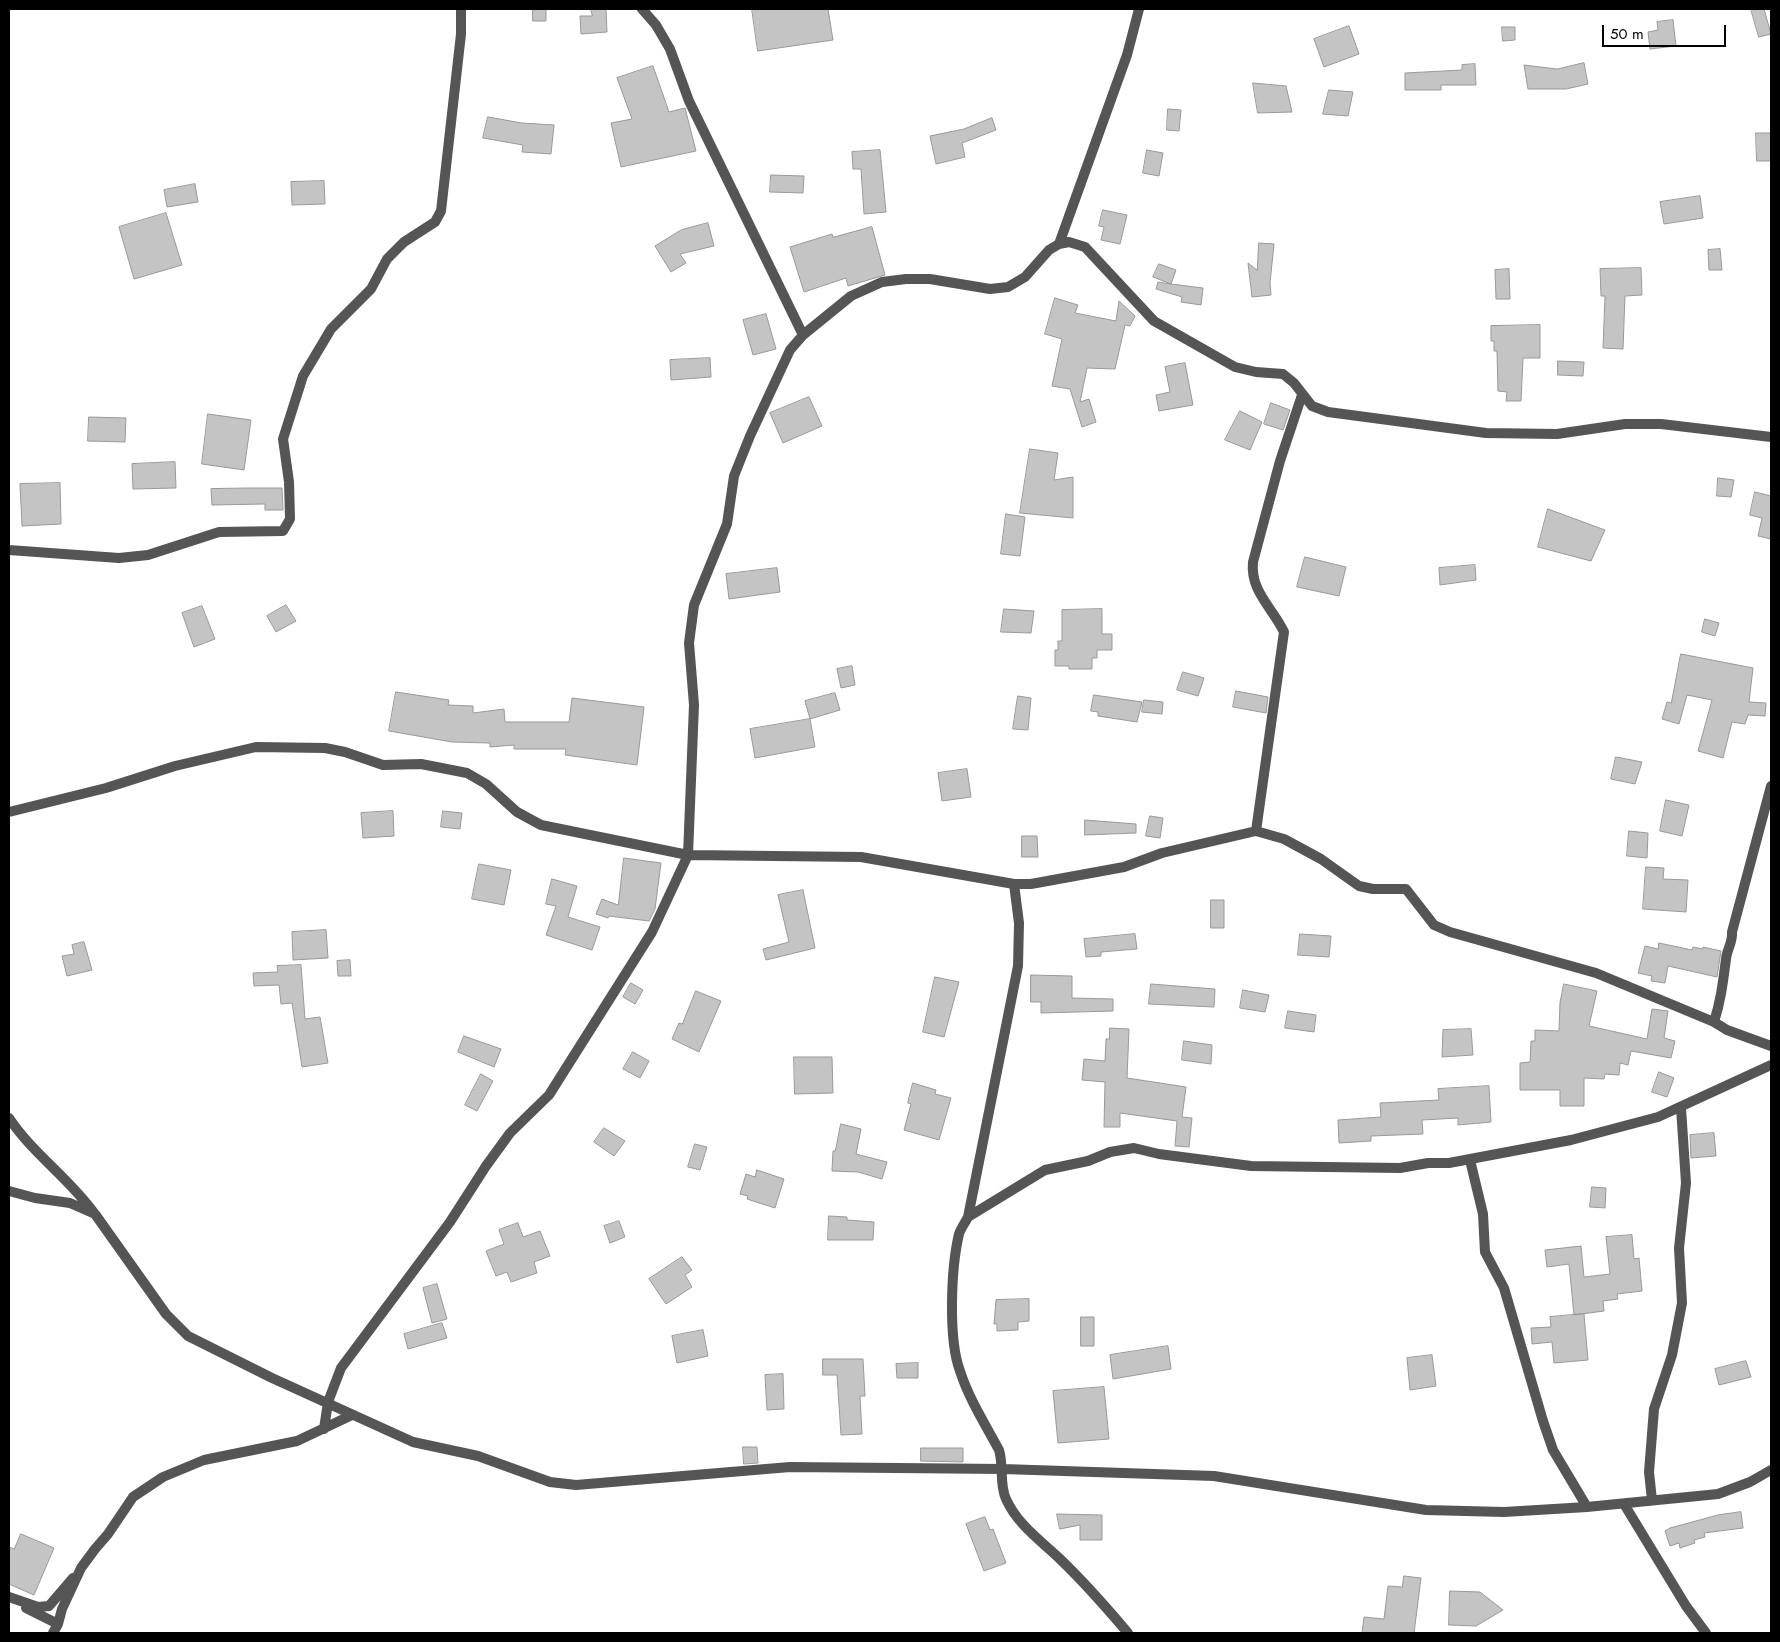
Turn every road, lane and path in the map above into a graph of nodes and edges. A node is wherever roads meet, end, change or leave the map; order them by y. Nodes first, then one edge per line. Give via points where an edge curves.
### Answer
1 (461, 9) edge
2 (642, 9) edge
3 (1139, 9) edge
4 (1059, 244) junction
5 (802, 334) junction
6 (1302, 395) junction
7 (1771, 437) edge
8 (9, 550) edge
9 (1771, 786) edge
10 (9, 812) edge
11 (1256, 831) junction
12 (688, 855) junction
13 (1014, 884) junction
14 (1714, 1022) junction
15 (1771, 1046) edge
16 (1771, 1065) edge
17 (1682, 1108) junction
18 (9, 1118) edge
19 (1470, 1160) junction
20 (9, 1191) edge
21 (95, 1214) junction
22 (968, 1217) junction
23 (328, 1402) junction
24 (352, 1415) junction
25 (324, 1429) junction
26 (1003, 1469) junction
27 (1771, 1470) edge
28 (1652, 1500) junction
29 (1624, 1504) junction
30 (1587, 1507) junction
31 (81, 1568) junction
32 (9, 1598) edge
33 (56, 1629) edge
34 (1128, 1633) edge
35 (1706, 1633) edge

1 - 8 street via 441,211 435,222 404,242 387,259 371,289 331,328 303,376 282,439 290,482 288,526 283,531 219,532 148,555 101,557
2 - 5 street via 660,30 670,49 689,101
3 - 4 street via 1127,55
4 - 5 street via 1049,250 1025,277 1008,287 990,289 930,279 882,282 851,296
4 - 6 street via 1069,242 1086,248 1154,321 1176,335 1235,367 1283,374
5 - 12 street via 790,350 734,476 727,524 694,605 689,643 694,705
6 - 7 street via 1312,406 1328,412 1486,433 1557,434 1625,424 1661,424
6 - 11 street via 1280,461 1253,562 1252,576 1256,588 1284,632
9 - 14 street via 1732,932 1722,997
10 - 12 street via 256,747 325,748 382,765 421,764 467,773 486,784 517,812 541,824
11 - 13 street via 1162,853 1124,867 1032,884
11 - 14 street via 1284,839 1321,859 1359,886 1406,889 1434,925 1450,932 1596,973
12 - 13 street via 861,857
12 - 23 street via 652,932 550,1095 510,1133 486,1166 450,1222 341,1368
13 - 22 street via 1019,923 1018,966
14 - 15 street
16 - 17 street
17 - 19 street via 1607,1132
17 - 28 street via 1686,1183 1679,1248 1682,1303 1672,1355 1654,1409 1649,1472
18 - 21 street via 32,1146 79,1191
19 - 22 street via 1400,1168 1251,1166 1134,1148 1045,1170
19 - 30 street via 1483,1214 1486,1252 1504,1288 1553,1450
20 - 21 street via 70,1203
21 - 23 street via 178,1328 272,1378
22 - 26 street via 960,1232 954,1261 955,1349 962,1376 999,1450
23 - 24 street
23 - 25 street
24 - 25 street
24 - 26 street via 413,1442 478,1456 550,1482 576,1485 790,1467
25 - 31 street via 297,1441 204,1460 162,1477 133,1497
26 - 30 street via 1214,1476 1426,1510 1504,1512
26 - 34 street via 1006,1499 1020,1520 1099,1599
27 - 28 street via 1718,1494
28 - 29 street
29 - 30 street
29 - 35 street
31 - 32 street via 49,1606 38,1607
31 - 33 street
32 - 33 street

